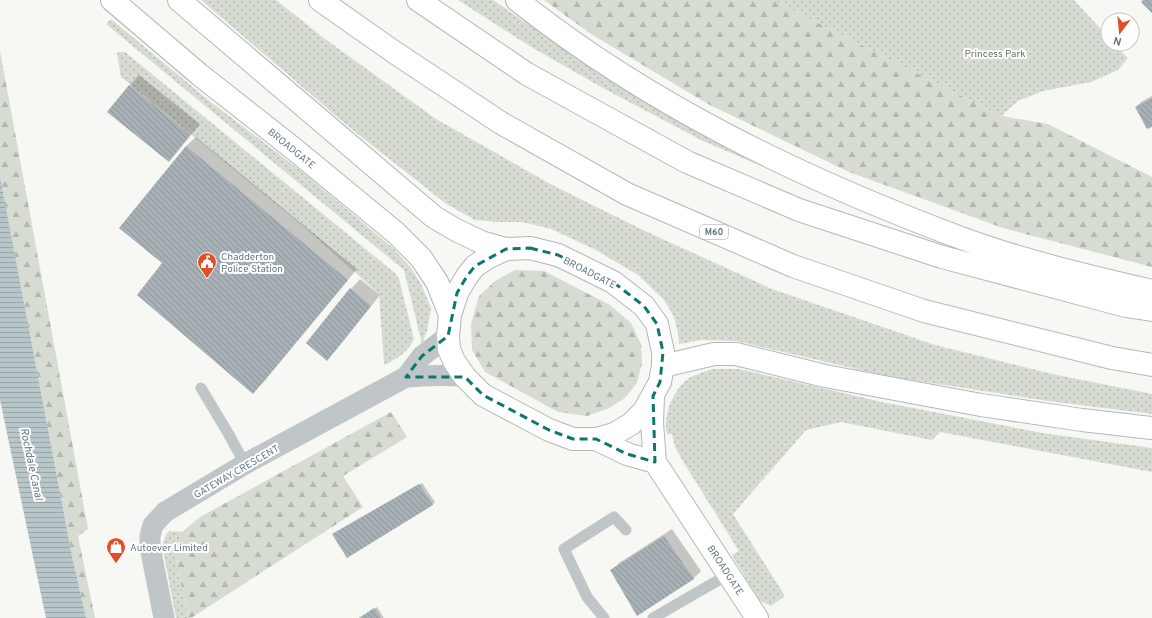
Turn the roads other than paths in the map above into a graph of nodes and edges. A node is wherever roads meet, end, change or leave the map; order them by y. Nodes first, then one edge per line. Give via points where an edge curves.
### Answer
1 (112, 0) edge
2 (179, 0) edge
3 (320, 0) edge
4 (418, 0) edge
5 (517, 0) edge
6 (506, 249) junction
7 (1152, 291) edge
8 (1152, 310) edge
9 (449, 325) junction
10 (1152, 365) edge
11 (663, 366) junction
12 (406, 377) junction
13 (466, 377) junction
14 (201, 388) dead end
15 (653, 396) junction
16 (1152, 428) edge
17 (596, 439) junction
18 (655, 462) junction
19 (245, 464) junction
20 (626, 530) dead end
21 (729, 574) junction
22 (164, 618) edge
23 (604, 618) edge
24 (653, 618) edge
25 (757, 618) edge

1 - 9 main road, BROADGATE via 200,75 396,233 421,258 437,282
2 - 6 main road, BROADGATE via 434,217 481,242
3 - 10 main road, M60 via 502,123 627,194 793,266 924,311 1112,358
4 - 8 main road via 527,74 687,162 792,207 942,257 1126,306
5 - 7 main road via 612,68 688,114 765,155 845,192 962,238 1056,268
6 - 9 main road, BROADGATE via 475,266 467,276 456,293
6 - 11 main road, BROADGATE via 530,248 558,255 613,282 644,306 657,324
9 - 12 street, GATEWAY CRESCENT
9 - 13 main road, BROADGATE via 449,349
11 - 15 main road, BROADGATE via 660,382
11 - 16 main road via 714,354 736,354 825,376 981,405
12 - 13 street, GATEWAY CRESCENT
12 - 19 street, GATEWAY CRESCENT
13 - 17 main road, BROADGATE via 484,395 549,430 573,439
14 - 19 lane
15 - 17 main road, BROADGATE via 644,411 631,424 614,434
15 - 18 main road, BROADGATE
17 - 18 main road, BROADGATE via 627,454
18 - 21 main road, BROADGATE
19 - 22 street, GATEWAY CRESCENT via 165,512 153,525 150,546
20 - 23 lane via 614,516 564,549 587,597
21 - 24 lane
21 - 25 main road, BROADGATE

